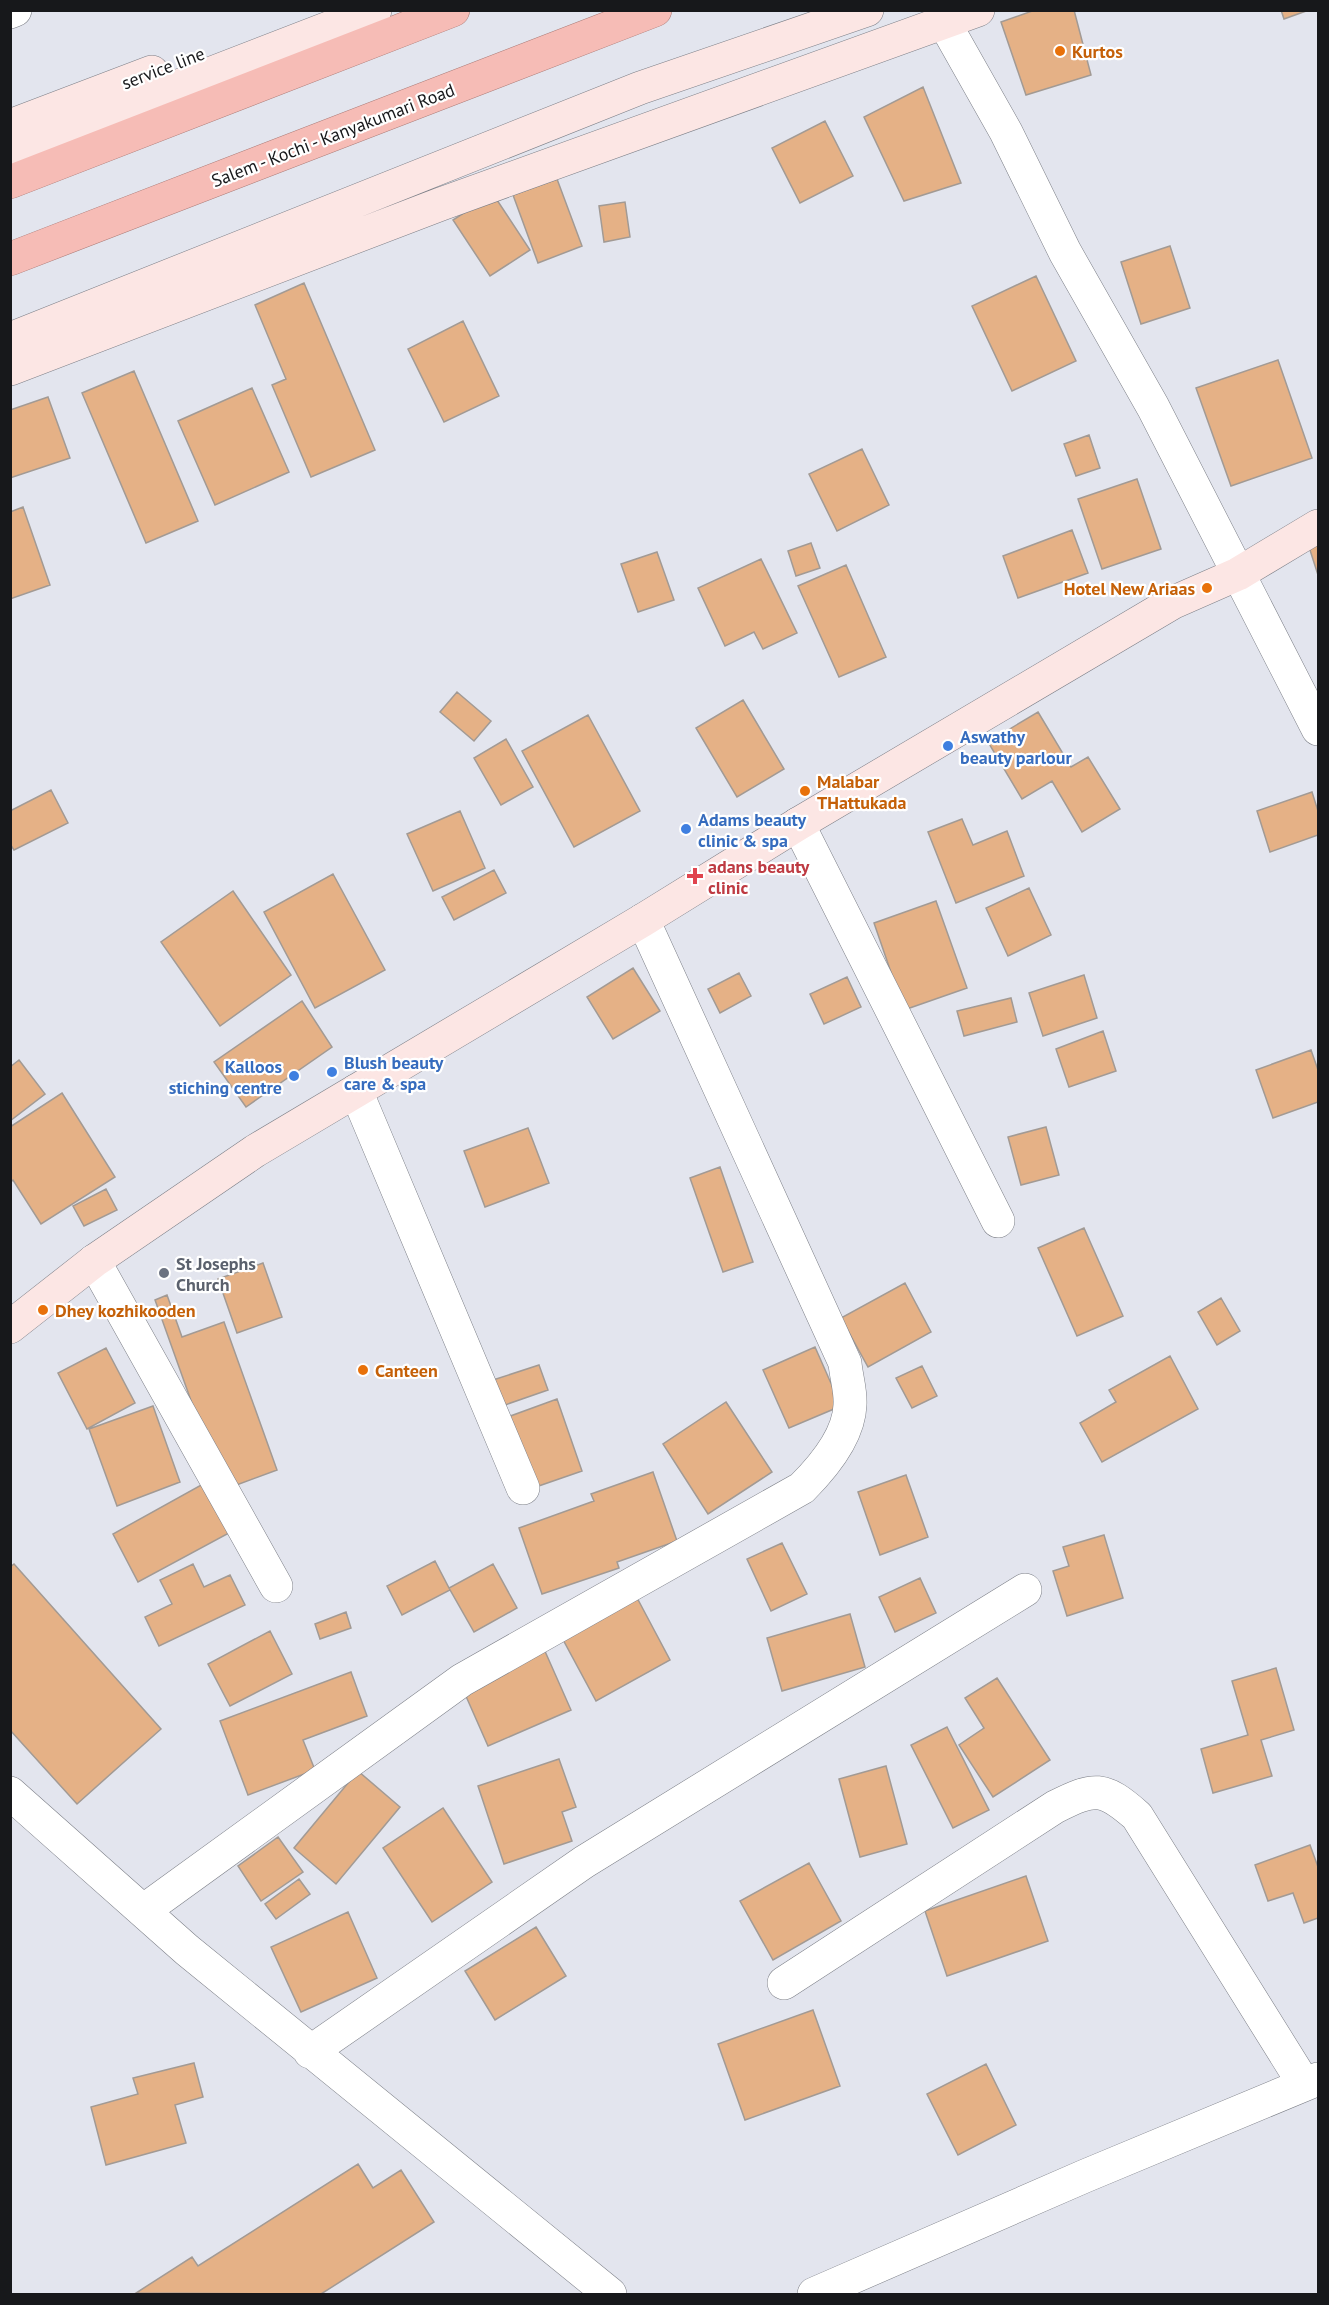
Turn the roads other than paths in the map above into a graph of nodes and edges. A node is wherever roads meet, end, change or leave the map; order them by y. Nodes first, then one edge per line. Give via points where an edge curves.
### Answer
1 (15, 10) edge
2 (316, 10) edge
3 (375, 10) edge
4 (453, 10) edge
5 (655, 10) edge
6 (867, 10) edge
7 (978, 10) edge
8 (10, 12) edge
9 (945, 24) junction
10 (10, 126) edge
11 (10, 152) edge
12 (10, 182) edge
13 (10, 259) edge
14 (10, 339) edge
15 (10, 369) edge
16 (1318, 526) edge
17 (1238, 574) junction
18 (1318, 729) edge
19 (798, 824) junction
20 (644, 920) junction
21 (356, 1091) junction
22 (998, 1221) dead end
23 (94, 1261) junction
24 (10, 1327) edge
25 (523, 1488) dead end
26 (276, 1586) dead end
27 (1025, 1590) dead end
28 (10, 1792) edge
29 (143, 1911) junction
30 (784, 1983) dead end
31 (310, 2052) junction
32 (1311, 2081) edge
33 (610, 2295) edge
34 (814, 2295) edge

1 - 8 street
2 - 10 main road, service line
3 - 11 main road
4 - 12 highway
5 - 13 highway, Salem - Kochi - Kanyakumari Road
6 - 14 main road via 640,88
7 - 9 main road
9 - 15 main road via 441,204
9 - 17 street via 1006,132 1065,252 1154,407
16 - 17 main road
17 - 18 street
17 - 19 main road via 1172,603
19 - 20 main road
19 - 22 street
20 - 21 main road
20 - 29 street via 844,1363 850,1405 841,1436 825,1464 802,1488 462,1680
21 - 23 main road via 255,1151
21 - 25 street
23 - 24 main road
23 - 26 street
27 - 31 street via 584,1862
28 - 29 street
29 - 31 street
30 - 32 street via 1054,1807 1098,1791 1116,1797 1137,1816
31 - 33 street
32 - 34 street

